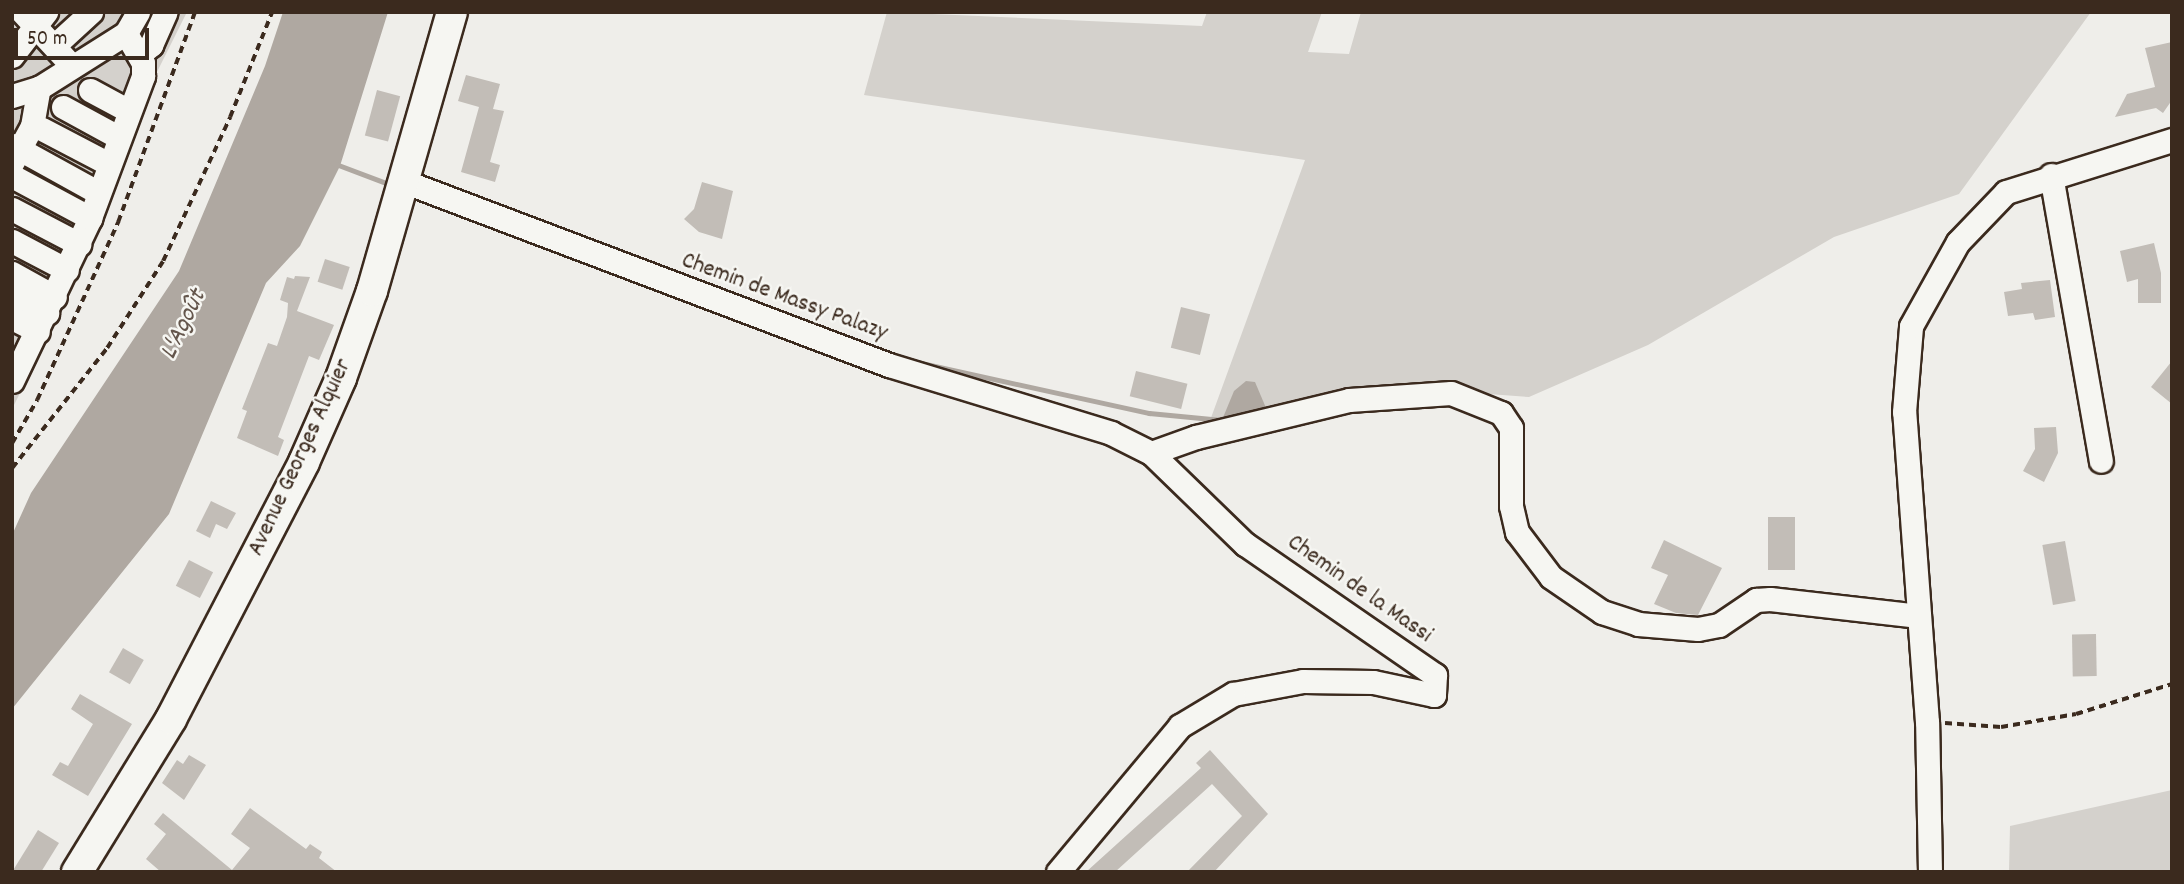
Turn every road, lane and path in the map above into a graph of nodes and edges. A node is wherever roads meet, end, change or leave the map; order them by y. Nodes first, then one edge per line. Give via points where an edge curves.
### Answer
1 (91, 12) edge
2 (166, 12) edge
3 (195, 12) edge
4 (272, 12) edge
5 (452, 12) edge
6 (35, 17) edge
7 (134, 18) edge
8 (55, 45) junction
9 (139, 55) junction
10 (12, 56) edge
11 (72, 66) junction
12 (39, 88) junction
13 (90, 89) dead end
14 (12, 96) edge
15 (63, 107) dead end
16 (129, 111) junction
17 (42, 129) dead end
18 (118, 136) junction
19 (2172, 140) edge
20 (15, 153) edge
21 (109, 164) junction
22 (2051, 174) junction
23 (12, 176) edge
24 (403, 181) junction
25 (99, 193) junction
26 (12, 209) edge
27 (90, 218) junction
28 (12, 241) edge
29 (79, 244) junction
30 (67, 270) junction
31 (12, 273) edge
32 (12, 294) edge
33 (47, 314) junction
34 (12, 318) edge
35 (18, 353) edge
36 (12, 381) edge
37 (12, 443) edge
38 (1151, 453) junction
39 (2101, 461) dead end
40 (12, 468) edge
41 (1919, 616) junction
42 (2172, 684) edge
43 (1927, 722) junction
44 (76, 872) edge
45 (1058, 872) edge
46 (1930, 872) edge

1 - 8 street
2 - 9 street via 151,45
3 - 37 path via 118,222 37,400
4 - 40 path via 230,117 163,261 107,348
5 - 24 main road, Avenue Georges Alquier
6 - 8 street
6 - 10 street
7 - 9 street
7 - 11 street
8 - 11 street
9 - 16 street via 143,63 131,81
11 - 12 street
12 - 14 street
12 - 20 street via 32,126
13 - 16 street
15 - 18 street
16 - 18 street
17 - 21 street
18 - 21 street
19 - 22 street
20 - 25 street
21 - 25 street
22 - 39 street
22 - 41 street via 2006,192 1958,242 1911,326 1904,412
23 - 27 street
24 - 38 street, Chemin de Massy Palazy via 889,365 1064,416
24 - 44 main road, Avenue Georges Alquier via 341,378 304,462 171,719
25 - 27 street
26 - 29 street
27 - 29 street
28 - 30 street
29 - 30 street
30 - 33 street
31 - 33 street
32 - 33 street
33 - 34 street
33 - 35 street
35 - 36 street
38 - 41 street via 1349,400 1451,393 1501,413 1511,428 1511,506 1517,532 1551,577 1602,612 1638,624 1698,629 1719,625 1756,600 1770,599
38 - 45 street, Chemin de la Massi via 1245,544 1435,675 1434,695 1373,682 1303,681 1233,694 1180,726
41 - 43 street
42 - 43 path via 2076,714 2001,727
43 - 46 street

